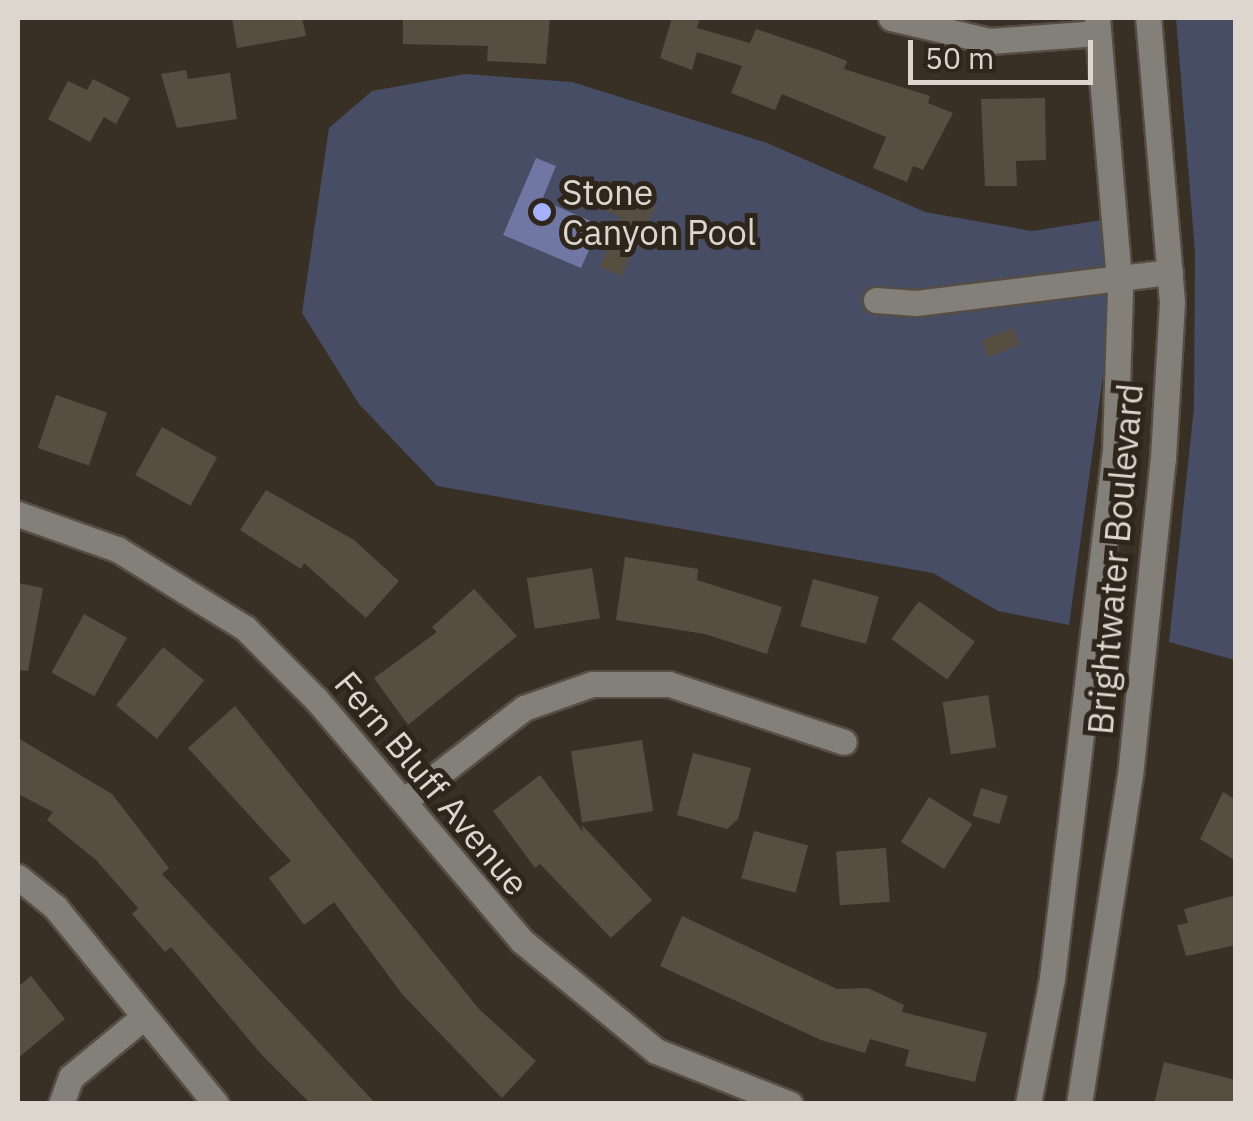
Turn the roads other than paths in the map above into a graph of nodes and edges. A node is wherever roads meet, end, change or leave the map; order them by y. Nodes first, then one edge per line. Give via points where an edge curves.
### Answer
1 (891, 18) edge
2 (1148, 18) edge
3 (1097, 25) edge
4 (1170, 272) junction
5 (1119, 278) junction
6 (876, 300) dead end
7 (18, 514) edge
8 (844, 742) dead end
9 (404, 801) junction
10 (18, 877) edge
11 (142, 1019) junction
12 (758, 1099) edge
13 (61, 1104) edge
14 (216, 1104) edge
15 (790, 1104) edge
16 (1028, 1104) edge
17 (1079, 1104) edge

1 - 3 street via 990,42
2 - 4 street, Brightwater Boulevard
3 - 5 street, Brightwater Boulevard
4 - 5 street
4 - 17 street, Brightwater Boulevard via 1156,543
5 - 6 street via 916,303
5 - 16 street, Brightwater Boulevard via 1115,450 1052,978
7 - 9 street, Fern Bluff Avenue via 117,549 245,628
8 - 9 street via 669,684 592,684 524,708
9 - 12 street, Fern Bluff Avenue via 522,941 617,1022 684,1065
10 - 11 street via 55,906
11 - 13 street via 71,1077
11 - 14 street
12 - 15 street, Fern Bluff Avenue

